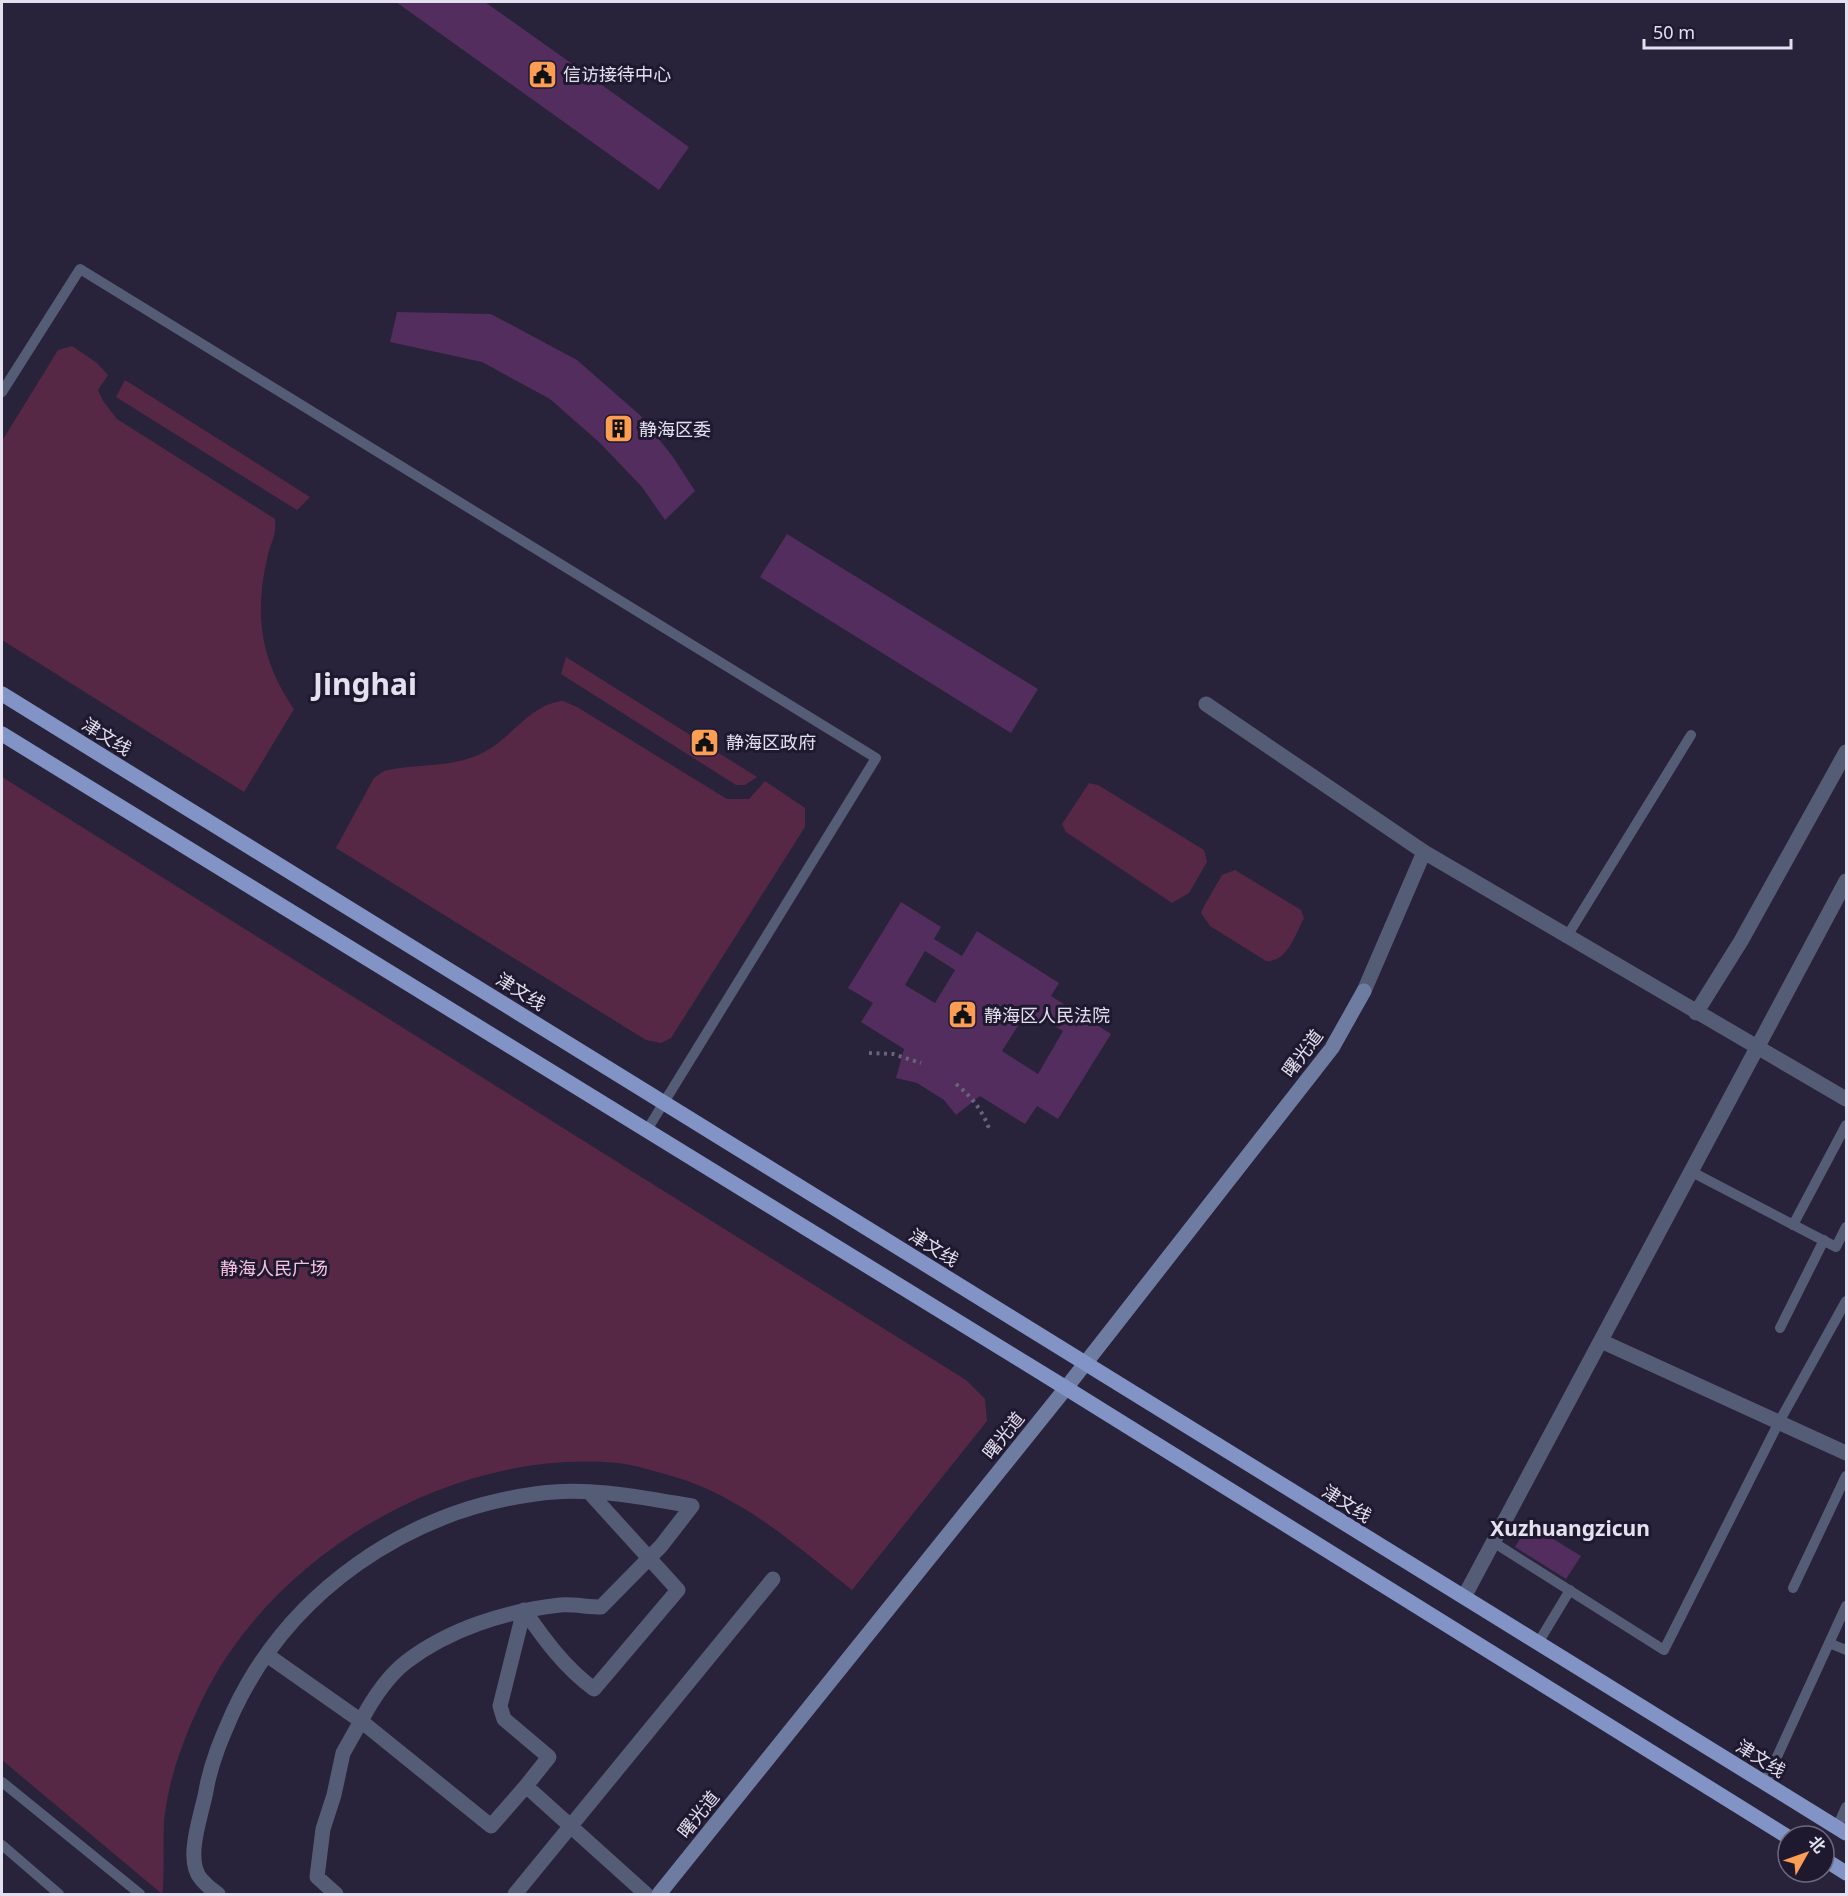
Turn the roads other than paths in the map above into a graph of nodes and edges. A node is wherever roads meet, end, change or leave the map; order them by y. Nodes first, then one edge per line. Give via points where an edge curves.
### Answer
1 (2, 392) edge
2 (2, 694) edge
3 (1206, 704) dead end
4 (2, 734) edge
5 (1691, 735) dead end
6 (1846, 752) edge
7 (1424, 852) junction
8 (1846, 881) edge
9 (1566, 938) junction
10 (1696, 1013) junction
11 (1757, 1049) junction
12 (1846, 1100) edge
13 (664, 1102) junction
14 (1846, 1125) edge
15 (647, 1130) junction
16 (1692, 1172) junction
17 (1793, 1225) junction
18 (1846, 1227) edge
19 (1824, 1240) junction
20 (1846, 1301) edge
21 (1779, 1328) dead end
22 (1601, 1341) junction
23 (1084, 1364) junction
24 (1066, 1388) junction
25 (1779, 1422) junction
26 (1846, 1453) edge
27 (1846, 1476) edge
28 (589, 1492) junction
29 (1493, 1542) junction
30 (649, 1558) junction
31 (773, 1579) dead end
32 (1793, 1588) dead end
33 (1570, 1590) junction
34 (1464, 1598) junction
35 (1846, 1606) edge
36 (524, 1610) junction
37 (1538, 1643) junction
38 (1830, 1643) junction
39 (1846, 1650) edge
40 (267, 1655) junction
41 (361, 1721) junction
42 (2, 1782) edge
43 (1765, 1783) junction
44 (526, 1786) junction
45 (1846, 1807) edge
46 (569, 1826) junction
47 (1776, 1830) edge
48 (1842, 1830) edge
49 (2, 1845) edge
50 (59, 1894) edge
51 (140, 1894) edge
52 (218, 1894) edge
53 (336, 1894) edge
54 (515, 1894) edge
55 (646, 1894) edge
56 (659, 1894) edge

1 - 13 lane via 80,268 876,759
2 - 13 main road, 津文线
3 - 7 street
4 - 15 main road
5 - 9 lane
6 - 10 street via 1741,942
7 - 9 street
7 - 23 street, 曙光道 via 1364,991 1332,1048
8 - 11 street
9 - 10 street
10 - 11 street
11 - 12 street
11 - 16 street
13 - 15 lane
13 - 23 main road, 津文线
14 - 17 lane
15 - 24 main road
16 - 17 lane
16 - 22 street
17 - 19 lane
18 - 19 lane via 1836,1247
19 - 21 lane
20 - 25 lane
22 - 25 street
22 - 29 street
23 - 24 street, 曙光道
23 - 34 main road, 津文线
24 - 47 main road
24 - 56 street, 曙光道
25 - 26 street
25 - 33 lane via 1664,1650
27 - 32 lane
28 - 30 street
28 - 30 street via 626,1494 692,1506
28 - 40 street via 536,1493 505,1499 423,1528 365,1558 340,1576 283,1630
29 - 33 lane
29 - 34 street
30 - 36 street via 601,1607 562,1605
30 - 36 street via 678,1590 594,1689 547,1644
31 - 46 street
33 - 37 lane
34 - 37 main road, 津文线
35 - 38 lane
36 - 41 street via 457,1633 404,1663 371,1702
36 - 44 street via 500,1706 504,1719 549,1757
37 - 43 main road, 津文线
38 - 39 lane
38 - 43 lane
40 - 41 street
40 - 52 street via 247,1684 217,1747 198,1819 194,1852 199,1877
41 - 44 street via 491,1826
41 - 53 street via 343,1753 323,1829 317,1877
42 - 51 lane
43 - 48 main road, 津文线
44 - 46 street
45 - 48 lane
46 - 54 street
46 - 55 street
49 - 50 lane

